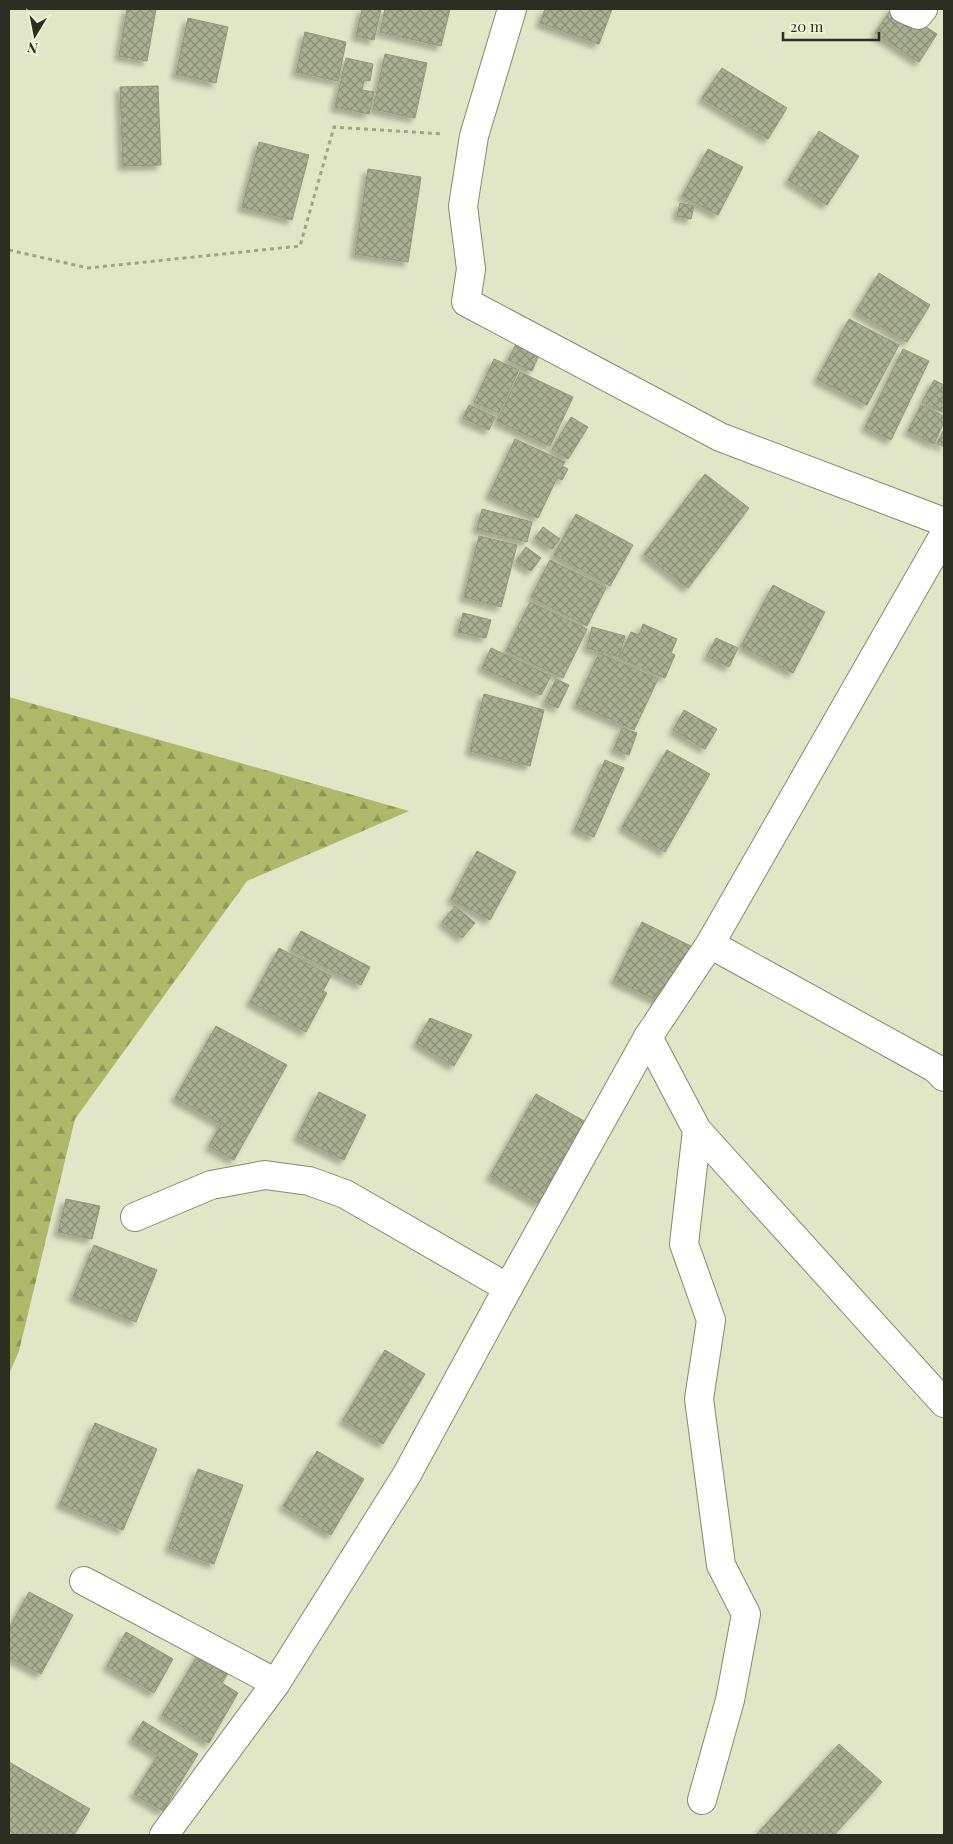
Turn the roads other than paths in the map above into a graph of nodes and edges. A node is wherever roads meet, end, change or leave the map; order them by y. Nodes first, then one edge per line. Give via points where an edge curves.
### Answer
1 (512, 9) edge
2 (904, 9) edge
3 (923, 9) edge
4 (944, 522) edge
5 (944, 535) edge
6 (710, 944) junction
7 (648, 1037) junction
8 (944, 1077) edge
9 (697, 1130) junction
10 (135, 1217) dead end
11 (508, 1288) junction
12 (944, 1403) edge
13 (84, 1581) dead end
14 (276, 1683) junction
15 (702, 1800) dead end
16 (164, 1835) edge

1 - 4 street via 474,136 463,206 471,269 466,302 720,437
2 - 3 street via 918,15
5 - 6 street
6 - 7 street
6 - 8 street via 935,1068
7 - 9 street
7 - 11 street
9 - 12 street
9 - 15 street via 684,1244 711,1320 699,1399 721,1565 746,1614 730,1700
10 - 11 street via 211,1185 265,1175 309,1180 345,1194
11 - 14 street via 406,1476
13 - 14 street
14 - 16 street

